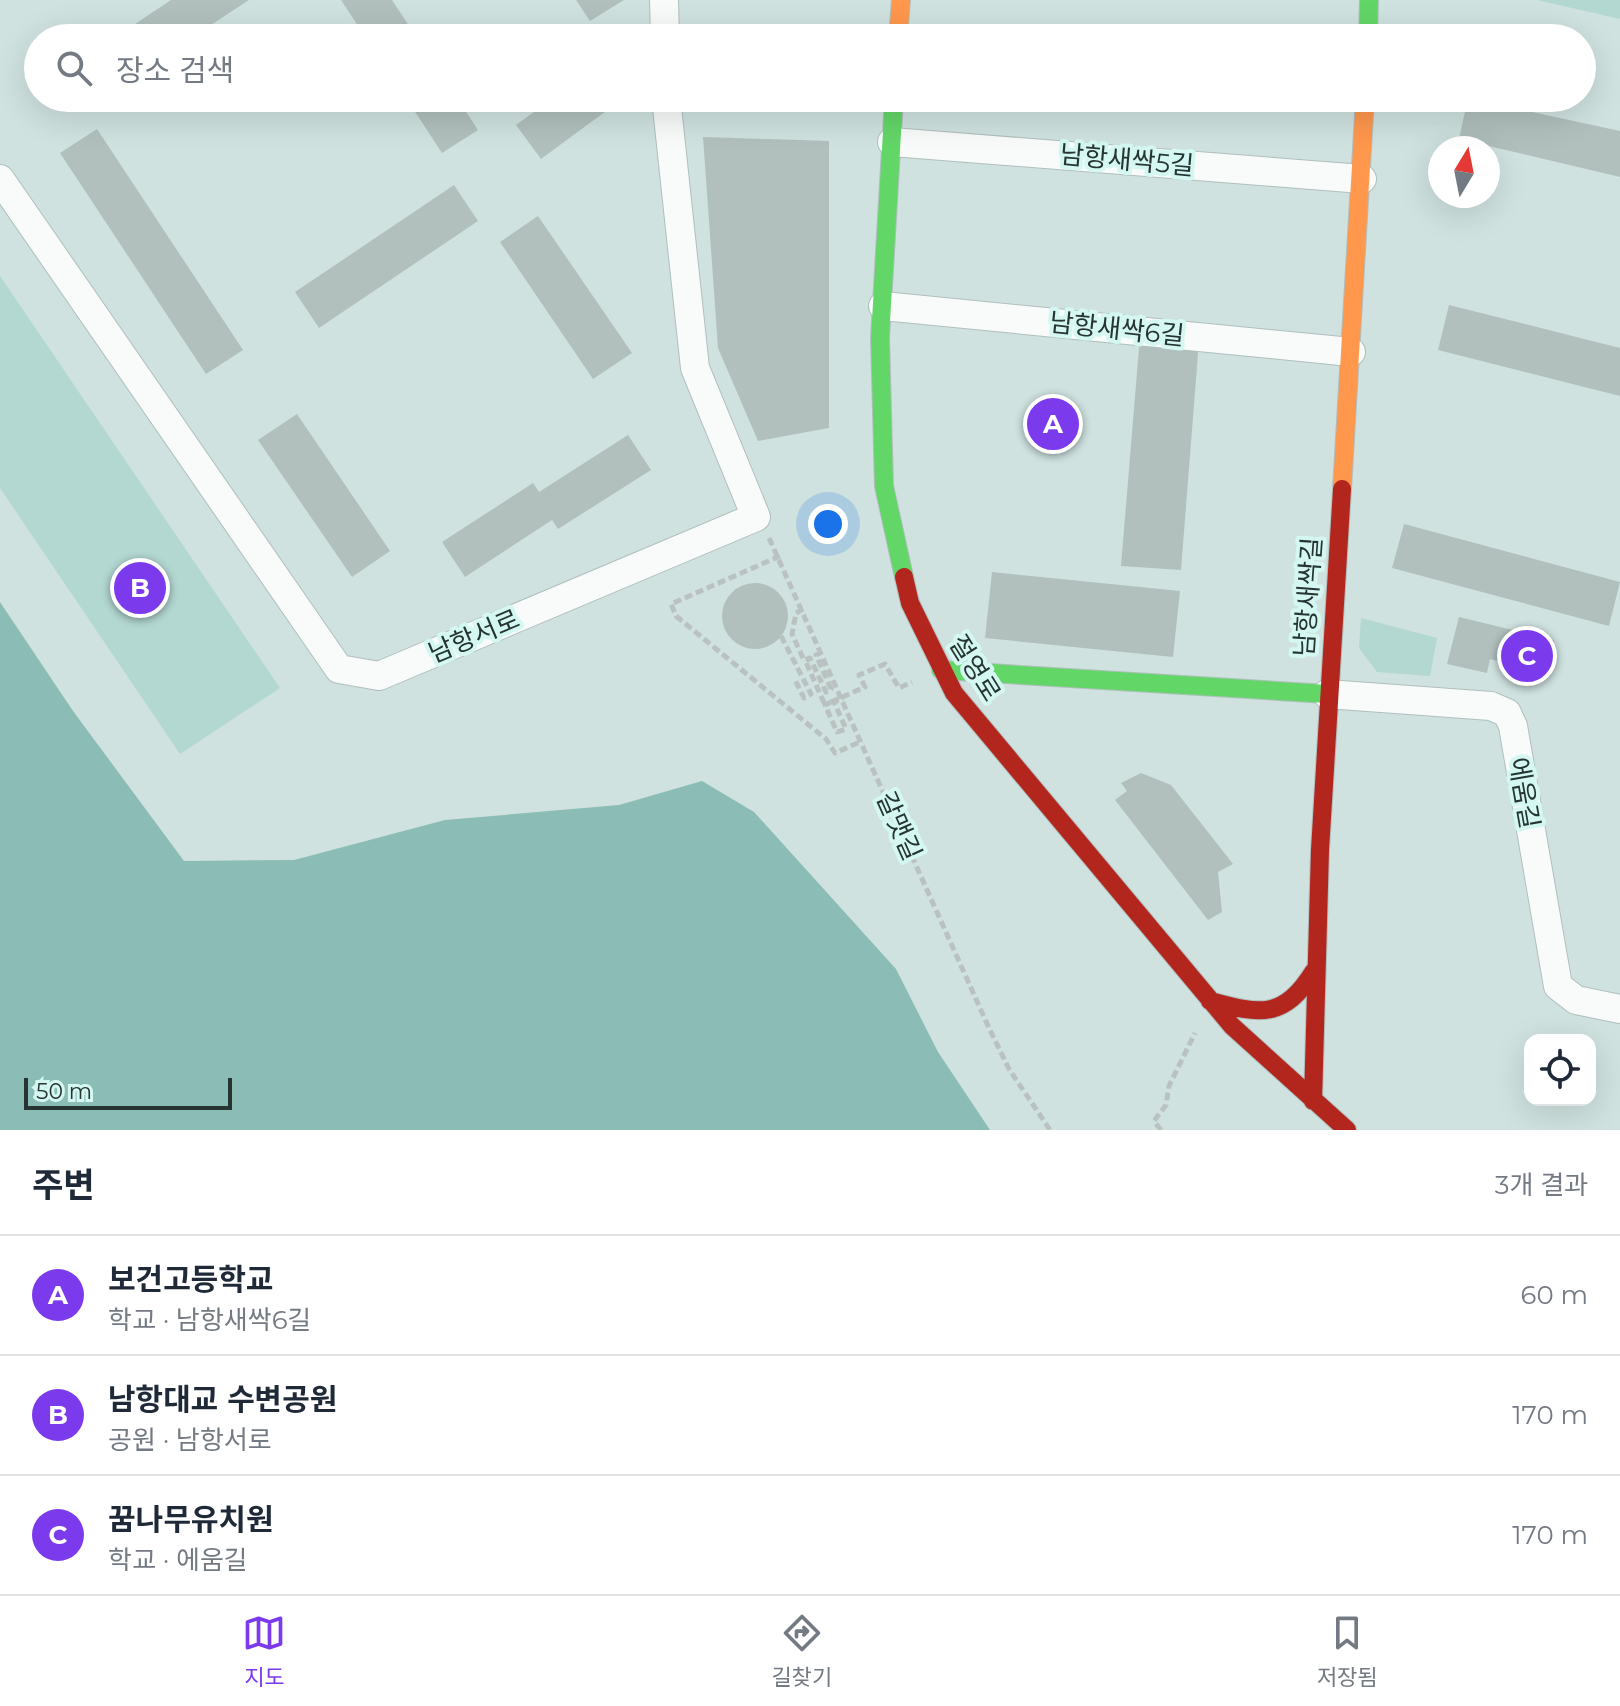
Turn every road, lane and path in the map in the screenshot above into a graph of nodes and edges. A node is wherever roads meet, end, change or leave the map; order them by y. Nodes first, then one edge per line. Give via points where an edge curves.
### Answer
1 (664, 0) edge
2 (901, 0) edge
3 (1369, 0) edge
4 (665, 24) edge
5 (899, 24) edge
6 (1368, 24) edge
7 (668, 112) edge
8 (893, 112) edge
9 (1364, 112) edge
10 (892, 142) junction
11 (0, 179) edge
12 (1362, 179) junction
13 (883, 306) junction
14 (1351, 352) junction
15 (756, 517) junction
16 (780, 556) junction
17 (803, 609) junction
18 (781, 636) dead end
19 (822, 652) junction
20 (805, 660) junction
21 (941, 670) junction
22 (795, 680) dead end
23 (912, 682) dead end
24 (1327, 694) junction
25 (843, 698) junction
26 (828, 703) junction
27 (862, 741) junction
28 (1314, 971) junction
29 (1214, 1006) junction
30 (1620, 1009) edge
31 (1313, 1101) junction
32 (1050, 1130) edge
33 (1161, 1130) edge
34 (1347, 1130) edge

1 - 4 street
2 - 5 street
3 - 6 street
7 - 15 street via 695,368
8 - 10 street, 절영로
9 - 12 street, 남항새싹길
10 - 12 street, 남항새싹5길
10 - 13 street, 절영로
11 - 15 street, 남항서로 via 339,669 379,676
12 - 14 street, 남항새싹길
13 - 14 street, 남항새싹6길
13 - 21 street, 절영로 via 884,486 910,603
14 - 24 street, 남항새싹길
15 - 16 path, 갈맷길
16 - 17 path, 갈맷길
16 - 27 path via 671,604 676,616 826,739 835,753
17 - 19 path, 갈맷길
17 - 20 path via 796,613 792,634
18 - 22 path via 811,694 804,698
19 - 20 path via 816,655 831,689 826,692 810,658
19 - 25 path, 갈맷길
20 - 26 path
21 - 24 street
21 - 29 street, 절영로 via 954,693
23 - 26 path, bridge via 899,688 885,664 859,675 865,687
24 - 28 street, 남항새싹길
24 - 30 street, 에움길 via 1491,706 1507,713 1558,986 1576,1000
25 - 26 path via 834,702 846,729 837,732
25 - 27 path, 갈맷길
27 - 32 path, 갈맷길 via 1002,1055
28 - 29 street via 1292,1001 1266,1010
28 - 31 street, 남항새싹길
29 - 31 street, 절영로
29 - 33 path via 1199,1026 1154,1121
31 - 34 street, 절영로

